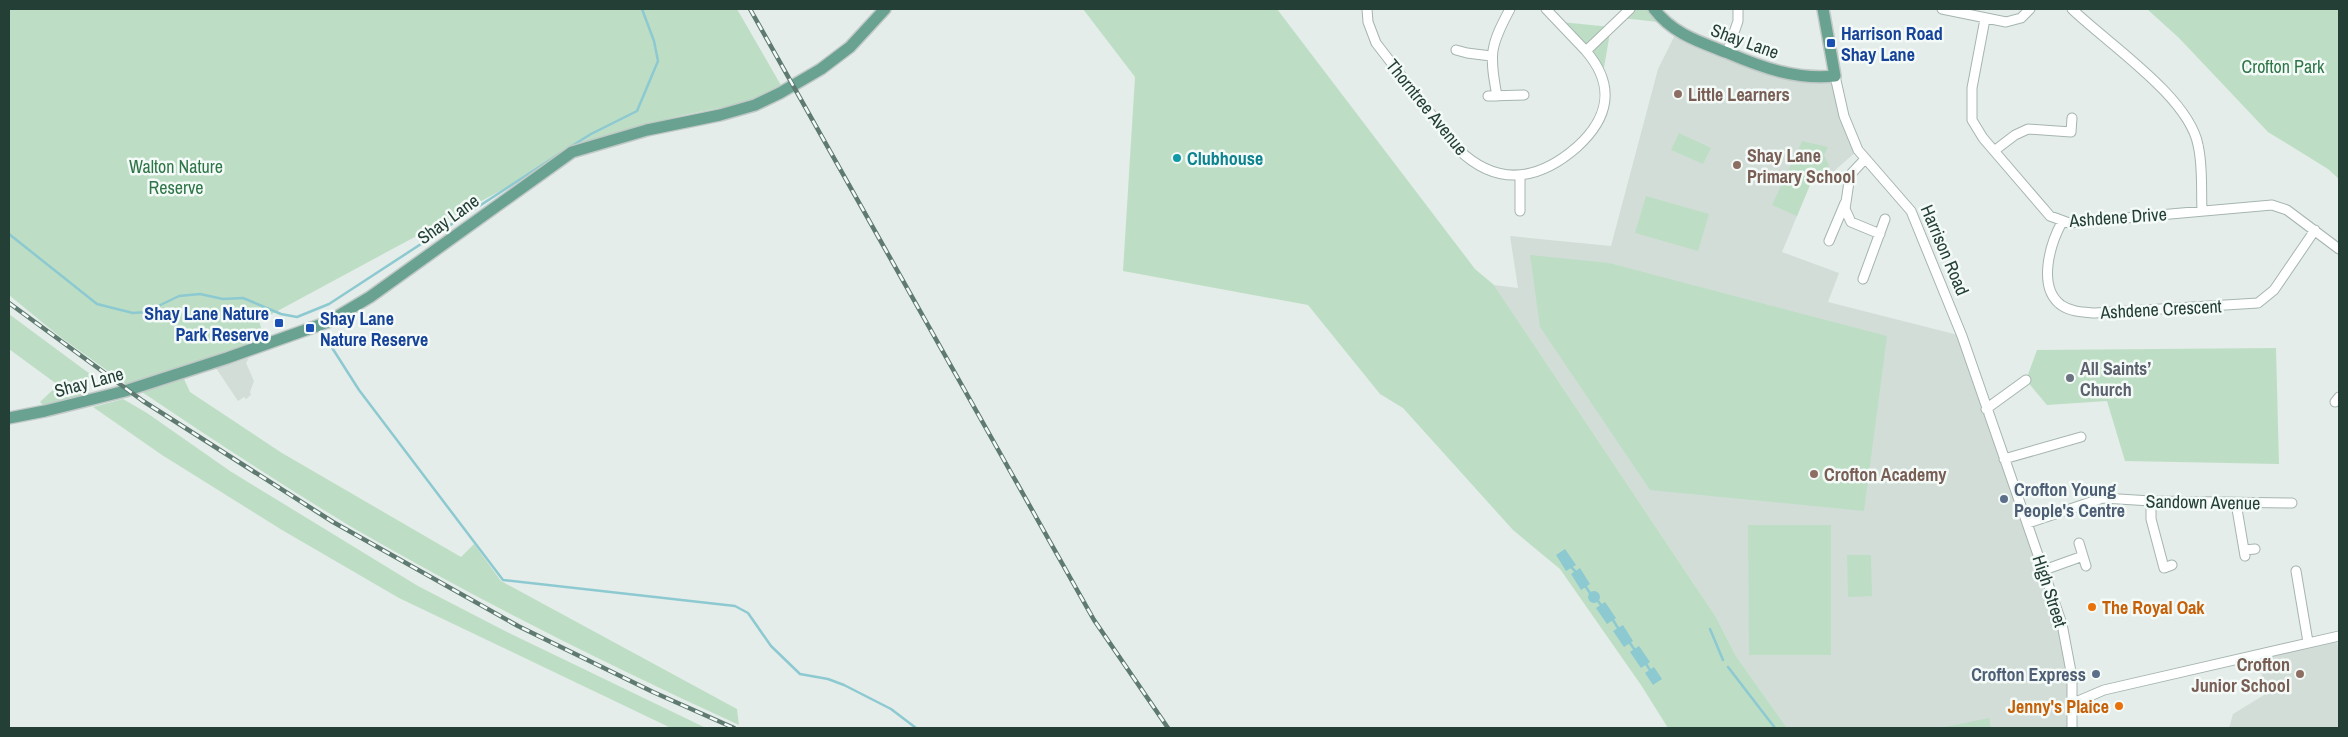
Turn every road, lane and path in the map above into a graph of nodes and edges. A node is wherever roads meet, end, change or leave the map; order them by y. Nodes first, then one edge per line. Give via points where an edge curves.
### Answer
1 (885, 9) edge
2 (1366, 9) edge
3 (1510, 9) edge
4 (1546, 9) edge
5 (1630, 9) edge
6 (1654, 9) edge
7 (1738, 9) edge
8 (1823, 9) edge
9 (1942, 9) edge
10 (2030, 9) edge
11 (2072, 9) edge
12 (1985, 19) junction
13 (1456, 50) dead end
14 (1586, 51) junction
15 (1727, 53) junction
16 (1491, 56) junction
17 (1836, 76) junction
18 (1524, 95) dead end
19 (2072, 118) dead end
20 (1994, 151) junction
21 (1865, 159) junction
22 (1520, 175) junction
23 (1846, 201) junction
24 (2202, 210) junction
25 (1520, 211) dead end
26 (1885, 219) dead end
27 (2062, 222) junction
28 (2315, 230) junction
29 (1880, 234) junction
30 (1829, 241) dead end
31 (2339, 249) edge
32 (1863, 279) dead end
33 (2026, 380) dead end
34 (1986, 409) junction
35 (9, 418) edge
36 (2081, 437) dead end
37 (2004, 459) junction
38 (2152, 502) junction
39 (2236, 503) junction
40 (2292, 503) dead end
41 (2028, 523) junction
42 (2080, 543) dead end
43 (2255, 550) dead end
44 (2083, 556) junction
45 (2172, 565) dead end
46 (2086, 566) dead end
47 (2044, 570) junction
48 (2296, 571) dead end
49 (2339, 636) edge
50 (2308, 642) junction
51 (2071, 704) junction
52 (2072, 728) edge

1 - 35 main road, Shay Lane via 850,47 821,69 755,105 720,116 647,130 572,152 370,297 328,322 126,391
2 - 22 street, Thorntree Avenue via 1376,44 1458,150 1486,168
3 - 16 street via 1494,41
4 - 14 street, Thorntree Avenue
5 - 14 street
6 - 15 main road, Shay Lane via 1677,31
7 - 15 street via 1738,22
8 - 17 main road, Harrison Road
9 - 12 street
10 - 12 street via 2013,21
11 - 24 street via 2147,75 2183,113 2199,145
12 - 20 street, Ashdene Drive via 1970,113 1975,126
13 - 16 street
14 - 22 street, Thorntree Avenue via 1598,68 1606,92 1599,122 1562,159 1544,170
15 - 17 main road, Shay Lane via 1789,74 1819,78
16 - 18 street via 1492,96
17 - 21 street, Harrison Road via 1844,116
19 - 20 street via 2071,132 2028,129
20 - 27 street, Ashdene Drive via 2050,216
21 - 23 street via 1850,175
21 - 34 street, Harrison Road via 1911,211 1962,336
22 - 25 street
23 - 29 street via 1851,222
23 - 30 street
24 - 27 street, Ashdene Drive
24 - 28 street, Ashdene Drive via 2272,205 2287,210
26 - 29 street
27 - 28 street, Ashdene Crescent via 2050,261 2050,289 2061,305 2070,310 2095,313 2258,303 2274,290
28 - 31 street, Ashdene Drive
29 - 32 street
33 - 34 street
34 - 37 street, Harrison Road
36 - 37 street
37 - 41 street, High Street
38 - 39 street, Sandown Avenue
38 - 41 street, Sandown Avenue via 2103,498
38 - 45 street via 2151,519 2164,568
39 - 40 street, Sandown Avenue
39 - 43 street via 2245,553
41 - 47 street, High Street
42 - 44 street
44 - 46 street
44 - 47 street
47 - 51 street, High Street via 2067,644 2072,677
48 - 50 street
49 - 50 street
50 - 51 street via 2104,690
51 - 52 street, High Street

